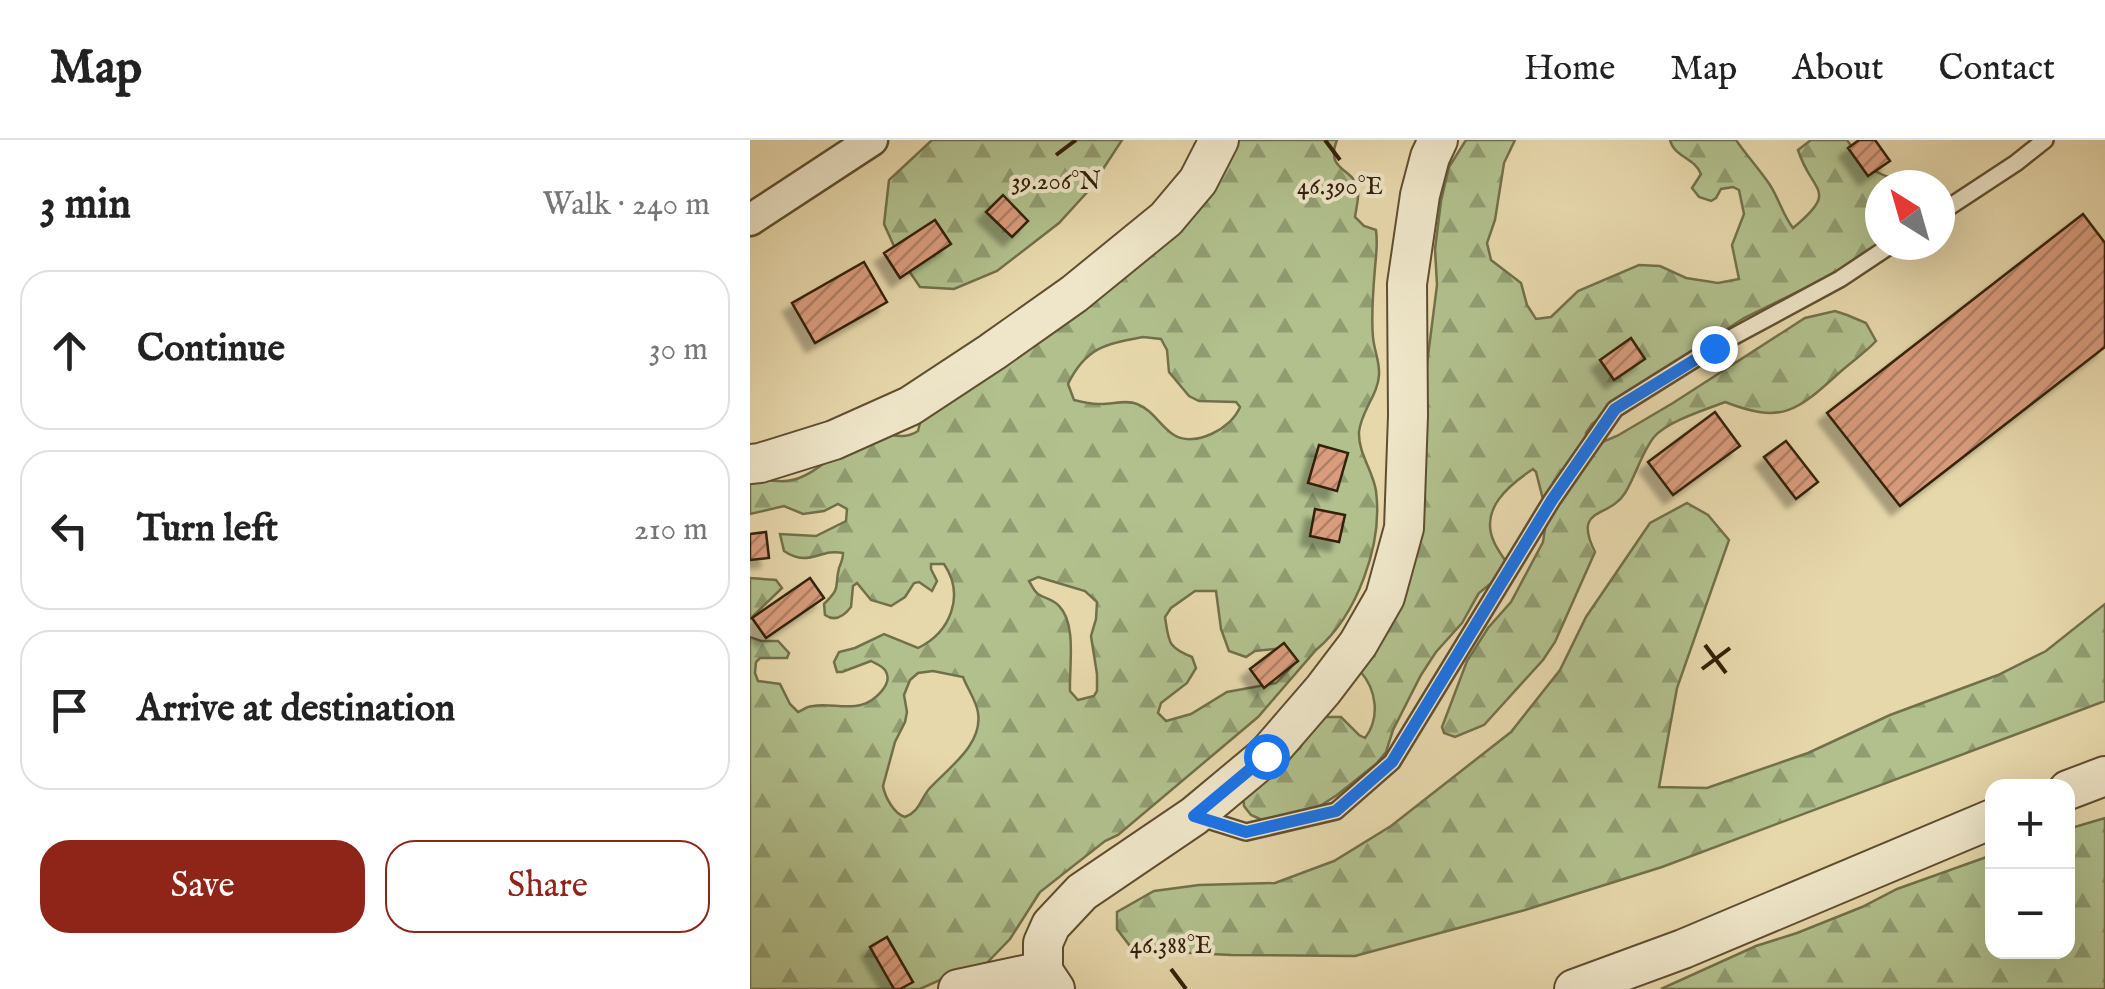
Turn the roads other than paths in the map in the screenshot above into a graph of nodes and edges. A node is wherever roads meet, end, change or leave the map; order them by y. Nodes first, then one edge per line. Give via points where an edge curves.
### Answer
1 (872, 140) edge
2 (1219, 140) edge
3 (1438, 140) edge
4 (2046, 140) edge
5 (1955, 203) edge
6 (750, 220) edge
7 (1869, 260) edge
8 (750, 464) edge
9 (2105, 776) edge
10 (2075, 787) edge
11 (1194, 816) junction
12 (1985, 821) edge
13 (1050, 980) edge
14 (958, 989) edge
15 (1574, 989) edge

1 - 6 street
2 - 8 street via 1166,220 992,352 910,406 834,440
3 - 11 street via 1420,196 1406,284 1404,528 1385,597 1358,644 1266,756
4 - 5 lane
7 - 11 lane via 1615,409 1392,762 1336,811 1246,832
9 - 10 street
11 - 13 street via 1082,892 1051,925 1043,943
12 - 15 street
13 - 14 street

